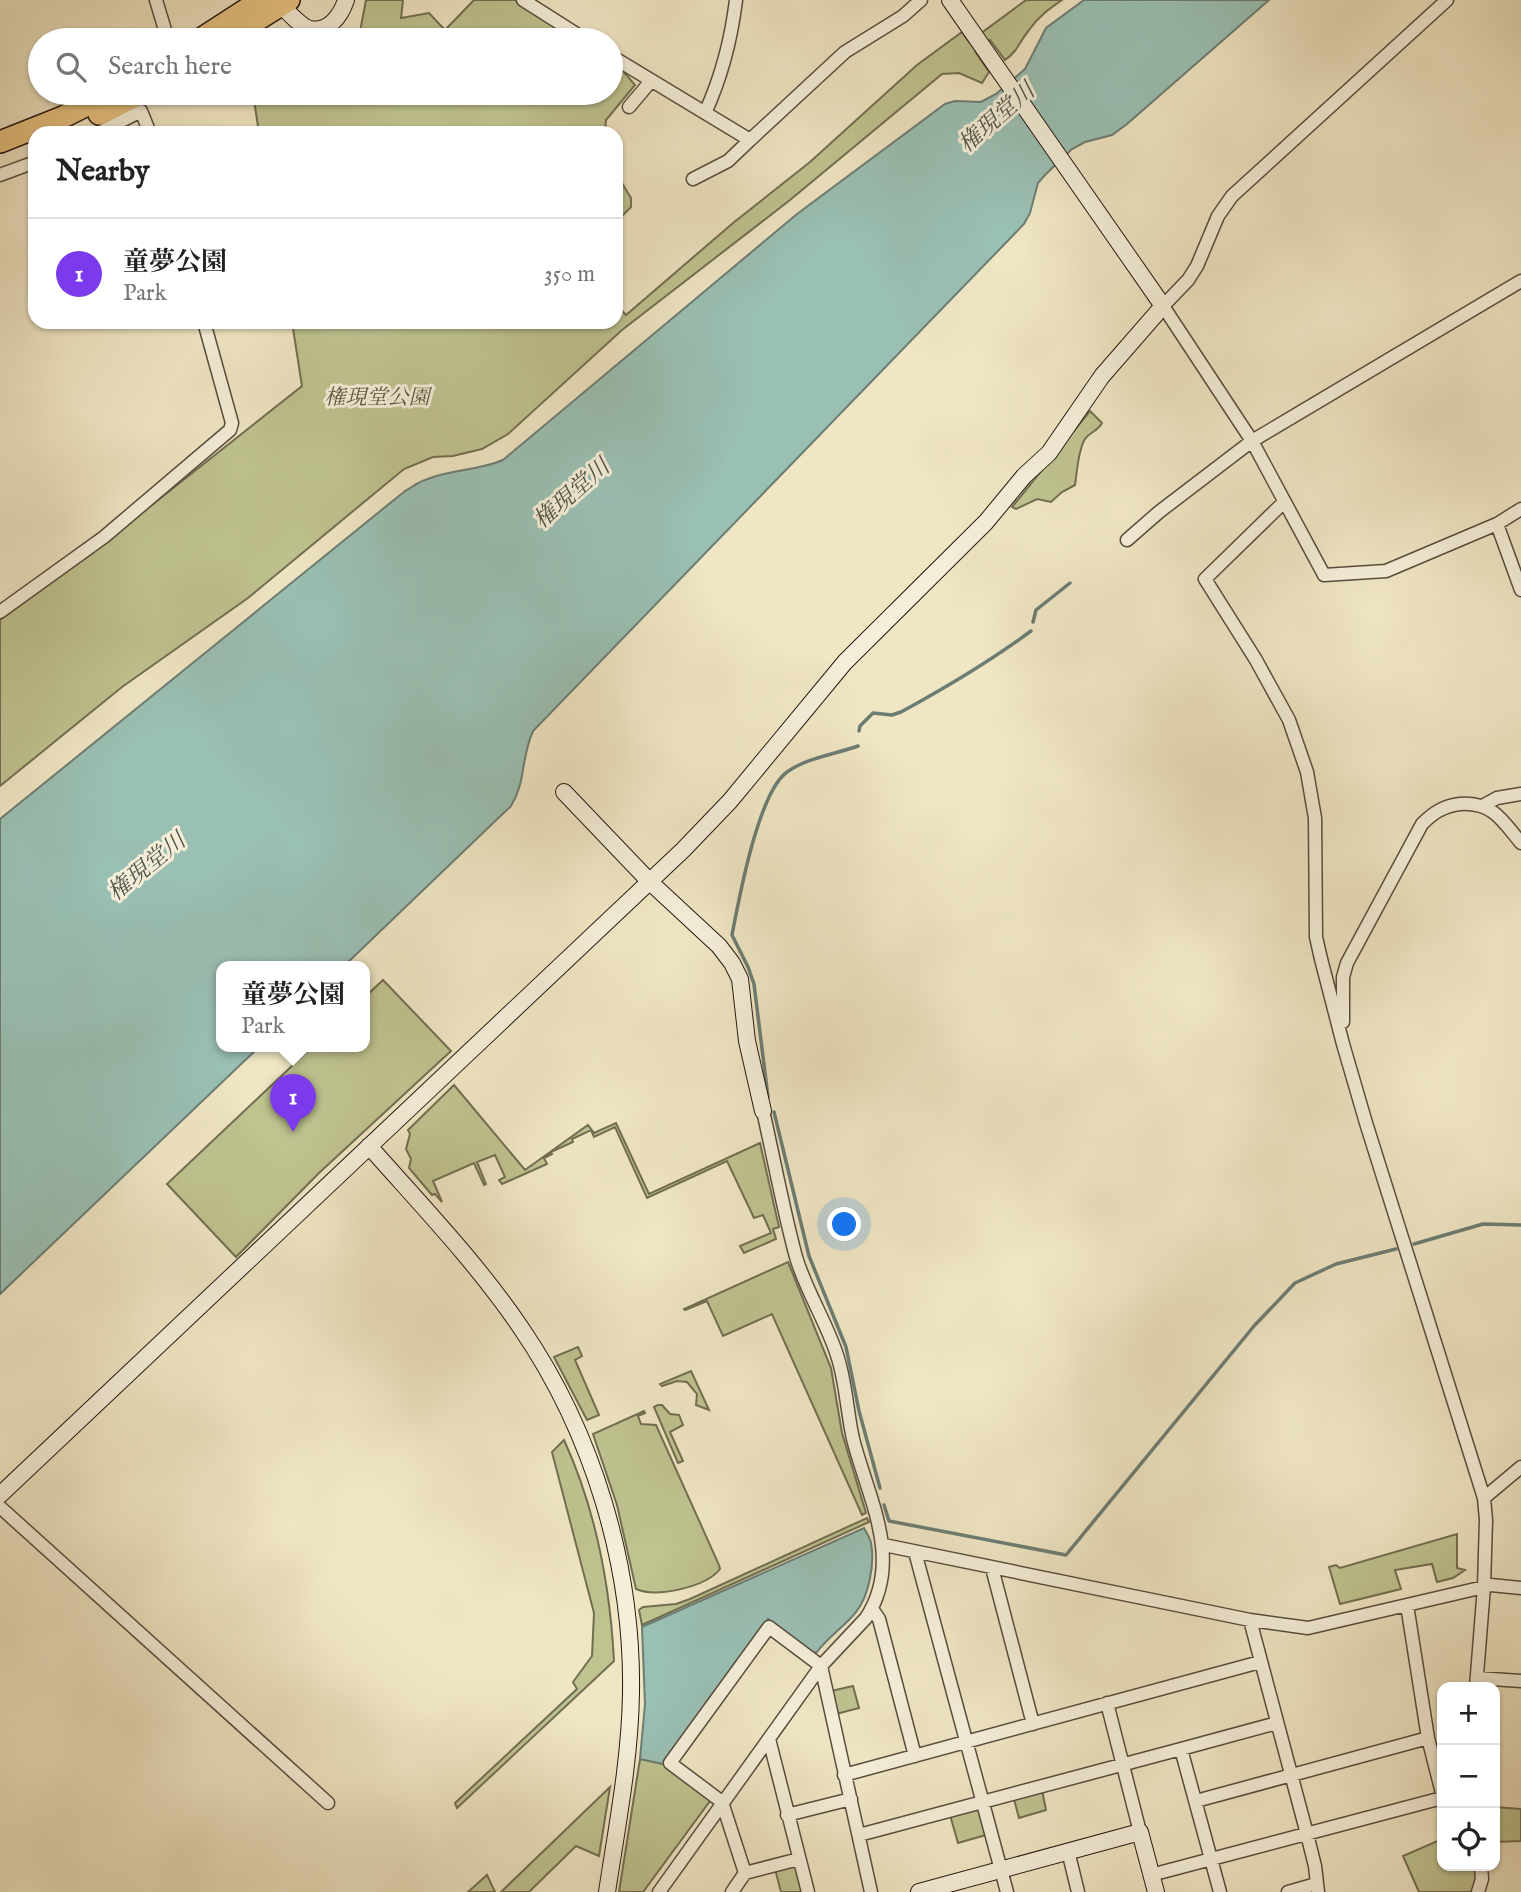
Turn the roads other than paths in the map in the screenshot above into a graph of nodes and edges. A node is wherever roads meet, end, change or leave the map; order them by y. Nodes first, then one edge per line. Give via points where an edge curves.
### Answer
1 (156, 0) edge
2 (346, 0) edge
3 (523, 0) edge
4 (736, 0) edge
5 (920, 0) edge
6 (950, 0) edge
7 (1447, 0) edge
8 (277, 1) edge
9 (165, 28) edge
10 (223, 28) edge
11 (241, 28) edge
12 (309, 28) edge
13 (322, 28) edge
14 (567, 28) edge
15 (623, 64) edge
16 (651, 81) junction
17 (87, 105) edge
18 (117, 105) edge
19 (629, 107) dead end
20 (705, 113) junction
21 (40, 126) edge
22 (75, 126) edge
23 (112, 126) edge
24 (147, 126) edge
25 (28, 131) edge
26 (750, 140) junction
27 (0, 142) edge
28 (28, 147) edge
29 (0, 157) edge
30 (28, 165) edge
31 (0, 175) edge
32 (692, 179) dead end
33 (1521, 281) edge
34 (1163, 306) junction
35 (206, 329) edge
36 (1252, 441) junction
37 (1284, 502) junction
38 (1521, 509) edge
39 (1497, 524) junction
40 (1127, 540) dead end
41 (1521, 590) edge
42 (0, 612) edge
43 (564, 792) dead end
44 (1521, 794) edge
45 (1484, 805) junction
46 (1521, 843) edge
47 (650, 882) junction
48 (1343, 1044) junction
49 (764, 1111) joint
50 (369, 1146) junction
51 (1521, 1467) edge
52 (0, 1495) edge
53 (1484, 1499) junction
54 (0, 1507) edge
55 (884, 1545) junction
56 (915, 1552) junction
57 (992, 1568) junction
58 (1484, 1587) junction
59 (1521, 1588) edge
60 (1407, 1605) junction
61 (872, 1609) junction
62 (1250, 1620) junction
63 (1260, 1662) junction
64 (821, 1666) junction
65 (1521, 1681) edge
66 (1477, 1682) edge
67 (1107, 1703) junction
68 (1277, 1723) junction
69 (1033, 1724) junction
70 (1428, 1738) junction
71 (769, 1739) junction
72 (967, 1743) junction
73 (1181, 1749) junction
74 (915, 1756) junction
75 (1123, 1765) junction
76 (1437, 1773) edge
77 (844, 1775) junction
78 (1291, 1776) junction
79 (851, 1799) junction
80 (1437, 1799) edge
81 (1196, 1801) junction
82 (722, 1802) junction
83 (983, 1802) junction
84 (328, 1803) dead end
85 (787, 1815) junction
86 (1140, 1832) junction
87 (1307, 1834) junction
88 (859, 1835) junction
89 (1068, 1851) junction
90 (799, 1859) junction
91 (1213, 1859) junction
92 (1001, 1870) junction
93 (1481, 1871) edge
94 (745, 1873) junction
95 (1151, 1875) junction
96 (1317, 1888) edge
97 (607, 1892) edge
98 (659, 1892) edge
99 (732, 1892) edge
100 (808, 1892) edge
101 (871, 1892) edge
102 (919, 1892) edge
103 (1007, 1892) edge
104 (1078, 1892) edge
105 (1156, 1892) edge
106 (1220, 1892) edge
107 (1288, 1892) edge
108 (1478, 1892) edge

1 - 9 street
2 - 13 street via 339,17
3 - 14 street
4 - 20 street via 731,41
5 - 26 street via 845,52
6 - 34 street
7 - 34 street via 1232,196 1197,267
8 - 10 highway
8 - 11 highway
8 - 12 street
15 - 16 street
16 - 19 street
16 - 20 street
17 - 21 highway
18 - 22 highway
20 - 26 street
23 - 24 street via 141,111
25 - 27 highway
26 - 32 street via 728,161
28 - 29 highway
30 - 31 street
33 - 36 street
34 - 36 street
34 - 47 street via 1102,376 1049,453 845,662 730,801
35 - 42 street via 230,411 230,430 104,537
36 - 37 street
36 - 40 street
37 - 39 street via 1324,575 1386,571
37 - 48 street via 1205,579 1289,720 1307,772 1315,818 1316,937
38 - 39 street
39 - 41 street
43 - 47 street
44 - 45 street
45 - 46 street
45 - 48 street via 1450,805 1422,824 1344,970
47 - 49 street via 719,946 736,970
47 - 50 street
48 - 53 street
49 - 55 street via 796,1258 837,1355 853,1440
50 - 52 street
50 - 97 street via 520,1327 558,1392 593,1471 619,1565 631,1680 626,1768
51 - 53 street
53 - 58 street
54 - 84 street
55 - 56 street
55 - 61 street via 881,1580
56 - 57 street
56 - 72 street
57 - 62 street
57 - 69 street
58 - 59 street
58 - 60 street
58 - 66 street
60 - 62 street via 1308,1628
60 - 70 street
61 - 64 street
61 - 74 street
62 - 63 street
63 - 67 street
63 - 68 street
64 - 71 street
64 - 77 street
64 - 82 street via 769,1627 670,1763
65 - 66 street
67 - 69 street
67 - 75 street
68 - 73 street
68 - 78 street
69 - 72 street
70 - 76 street
70 - 78 street
71 - 82 street
71 - 85 street
72 - 74 street
72 - 83 street
73 - 75 street
73 - 81 street
74 - 77 street
75 - 83 street
75 - 86 street
77 - 79 street
78 - 81 street
78 - 87 street
79 - 85 street
79 - 88 street
80 - 87 street
81 - 91 street
82 - 94 street
82 - 98 street
83 - 88 street
83 - 92 street
85 - 90 street
86 - 89 street
86 - 95 street
87 - 91 street
87 - 96 street
88 - 101 street
89 - 92 street
89 - 104 street
90 - 94 street
90 - 100 street
91 - 95 street
91 - 106 street
92 - 102 street
92 - 103 street
93 - 108 street
94 - 99 street
95 - 105 street
96 - 107 street

